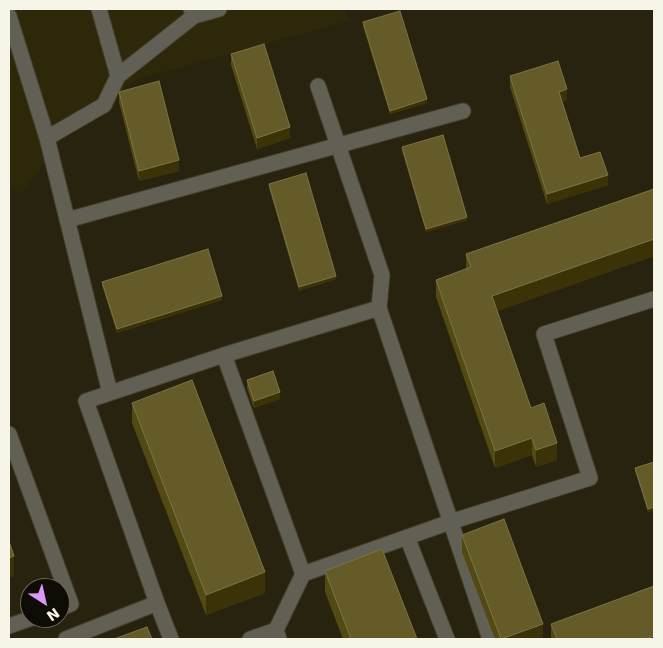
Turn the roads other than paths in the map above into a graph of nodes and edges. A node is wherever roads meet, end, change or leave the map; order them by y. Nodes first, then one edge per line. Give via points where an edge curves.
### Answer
1 (99, 9) edge
2 (219, 9) edge
3 (192, 13) edge
4 (9, 16) edge
5 (118, 76) junction
6 (318, 86) dead end
7 (463, 111) dead end
8 (47, 138) junction
9 (337, 145) junction
10 (67, 220) junction
11 (654, 299) edge
12 (379, 308) junction
13 (224, 355) junction
14 (110, 393) junction
15 (9, 434) edge
16 (450, 522) junction
17 (407, 537) junction
18 (303, 574) junction
19 (62, 578) edge
20 (157, 603) junction
21 (277, 635) edge
22 (68, 639) edge
23 (171, 639) edge
24 (250, 639) edge
25 (447, 639) edge
26 (490, 639) edge

1 - 5 lane
2 - 3 lane
3 - 5 lane
4 - 8 lane
5 - 8 lane via 104,105
6 - 9 lane
7 - 9 lane
8 - 10 lane
9 - 10 lane
9 - 12 lane via 382,275
10 - 14 lane
11 - 16 lane via 544,334 590,478
12 - 13 lane
12 - 16 lane
13 - 14 lane
13 - 18 lane
14 - 20 lane via 86,401
15 - 19 lane
16 - 17 lane
16 - 26 lane
17 - 18 lane
17 - 25 lane
18 - 21 lane
20 - 22 lane
20 - 23 lane
21 - 24 lane

